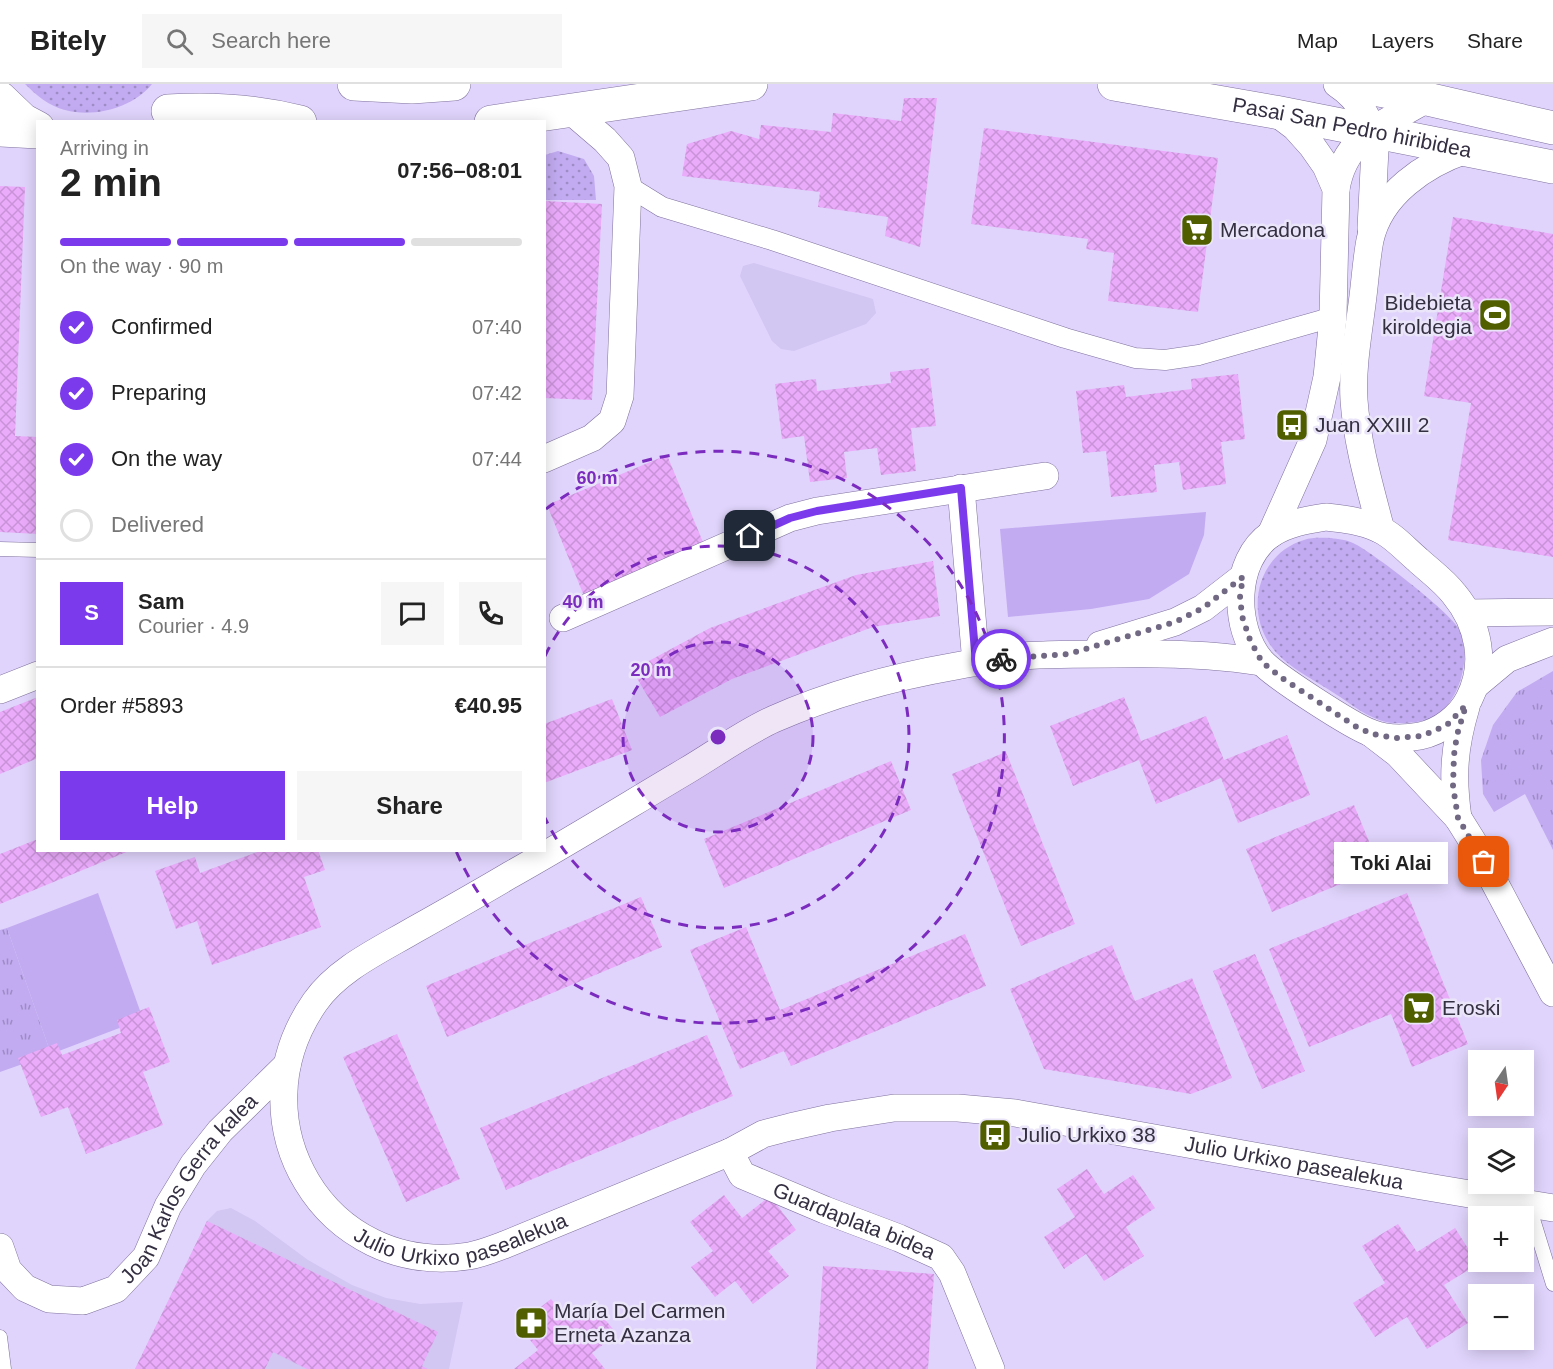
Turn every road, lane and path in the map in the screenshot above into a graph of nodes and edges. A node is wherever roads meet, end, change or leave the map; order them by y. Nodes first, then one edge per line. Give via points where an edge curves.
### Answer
1 (189, 84) edge
2 (354, 84) edge
3 (454, 84) edge
4 (751, 84) edge
5 (1114, 84) edge
6 (1337, 84) edge
7 (1347, 84) edge
8 (413, 86) edge
9 (0, 98) edge
10 (1427, 99) junction
11 (570, 110) junction
12 (1275, 112) junction
13 (160, 116) edge
14 (290, 120) edge
15 (504, 120) edge
16 (36, 127) edge
17 (1553, 128) edge
18 (1372, 131) junction
19 (0, 133) edge
20 (36, 135) edge
21 (1466, 150) junction
22 (1553, 167) edge
23 (628, 186) junction
24 (1336, 189) junction
25 (1370, 238) junction
26 (1333, 317) junction
27 (546, 458) edge
28 (1045, 476) dead end
29 (961, 488) junction
30 (1381, 530) junction
31 (1270, 534) junction
32 (0, 549) edge
33 (36, 550) edge
34 (1243, 577) junction
35 (1553, 612) edge
36 (1468, 613) junction
37 (563, 618) dead end
38 (1553, 641) edge
39 (1069, 654) junction
40 (1262, 662) junction
41 (976, 663) junction
42 (36, 676) edge
43 (0, 690) edge
44 (1472, 695) junction
45 (1372, 734) junction
46 (1458, 818) junction
47 (1553, 993) edge
48 (287, 1065) junction
49 (729, 1152) junction
50 (1540, 1205) edge
51 (0, 1247) edge
52 (1553, 1284) edge
53 (0, 1337) edge
54 (4, 1369) edge
55 (991, 1369) edge

1 - 13 main road
2 - 8 main road
3 - 8 main road
4 - 11 main road
5 - 12 main road, Pasai San Pedro hiribidea
6 - 18 street via 1364,111
7 - 10 main road, Pasai San Pedro hiribidea
9 - 16 main road
10 - 17 main road, Pasai San Pedro hiribidea
10 - 18 street
11 - 15 main road
11 - 23 street via 621,158
12 - 18 main road, Pasai San Pedro hiribidea
12 - 24 street via 1312,146
13 - 14 main road via 199,109 246,111
18 - 21 main road, Pasai San Pedro hiribidea
18 - 24 street via 1346,157
18 - 25 street via 1375,149
19 - 20 street
21 - 22 main road, Pasai San Pedro hiribidea
21 - 25 street via 1436,162 1407,182 1391,199
23 - 26 street via 662,207 1059,337 1135,358 1165,360 1199,355
23 - 27 street via 620,396 612,421 592,438
24 - 26 street
25 - 30 street via 1354,398
26 - 31 street via 1327,377 1313,440
28 - 29 street
29 - 37 street via 790,518
29 - 41 street
30 - 31 street via 1354,520 1326,517 1297,522
30 - 36 street via 1454,592
31 - 34 street via 1258,546
32 - 33 lane
34 - 39 street, Julio Urkixo pasealekua via 1203,608 1175,622
34 - 40 street via 1242,616
35 - 36 street
36 - 44 street via 1477,636 1480,662
38 - 44 street via 1507,659
39 - 40 street, Julio Urkixo pasealekua via 1219,655
39 - 41 street, Julio Urkixo pasealekua via 1017,656
40 - 45 street
41 - 48 street, Julio Urkixo pasealekua via 897,676 856,688 770,721 747,734 367,957 317,999 303,1021
42 - 43 street
44 - 45 street via 1447,725 1422,736 1396,738
44 - 46 street via 1454,755
45 - 46 street via 1398,754
46 - 47 street
48 - 49 street, Julio Urkixo pasealekua via 283,1092 285,1124 292,1155 306,1181 326,1209 346,1227 372,1242 404,1253 436,1258 471,1256
48 - 51 street, Joan Karlos Gerra kalea via 220,1131 193,1166 168,1206 146,1257 116,1289 83,1300 48,1299 25,1288 8,1270
49 - 50 street, Julio Urkixo pasealekua via 763,1134 830,1118 894,1108 958,1108 1016,1113
49 - 55 street, Guardaplata bidea via 742,1175 941,1257 952,1273
50 - 52 lane
53 - 54 lane

